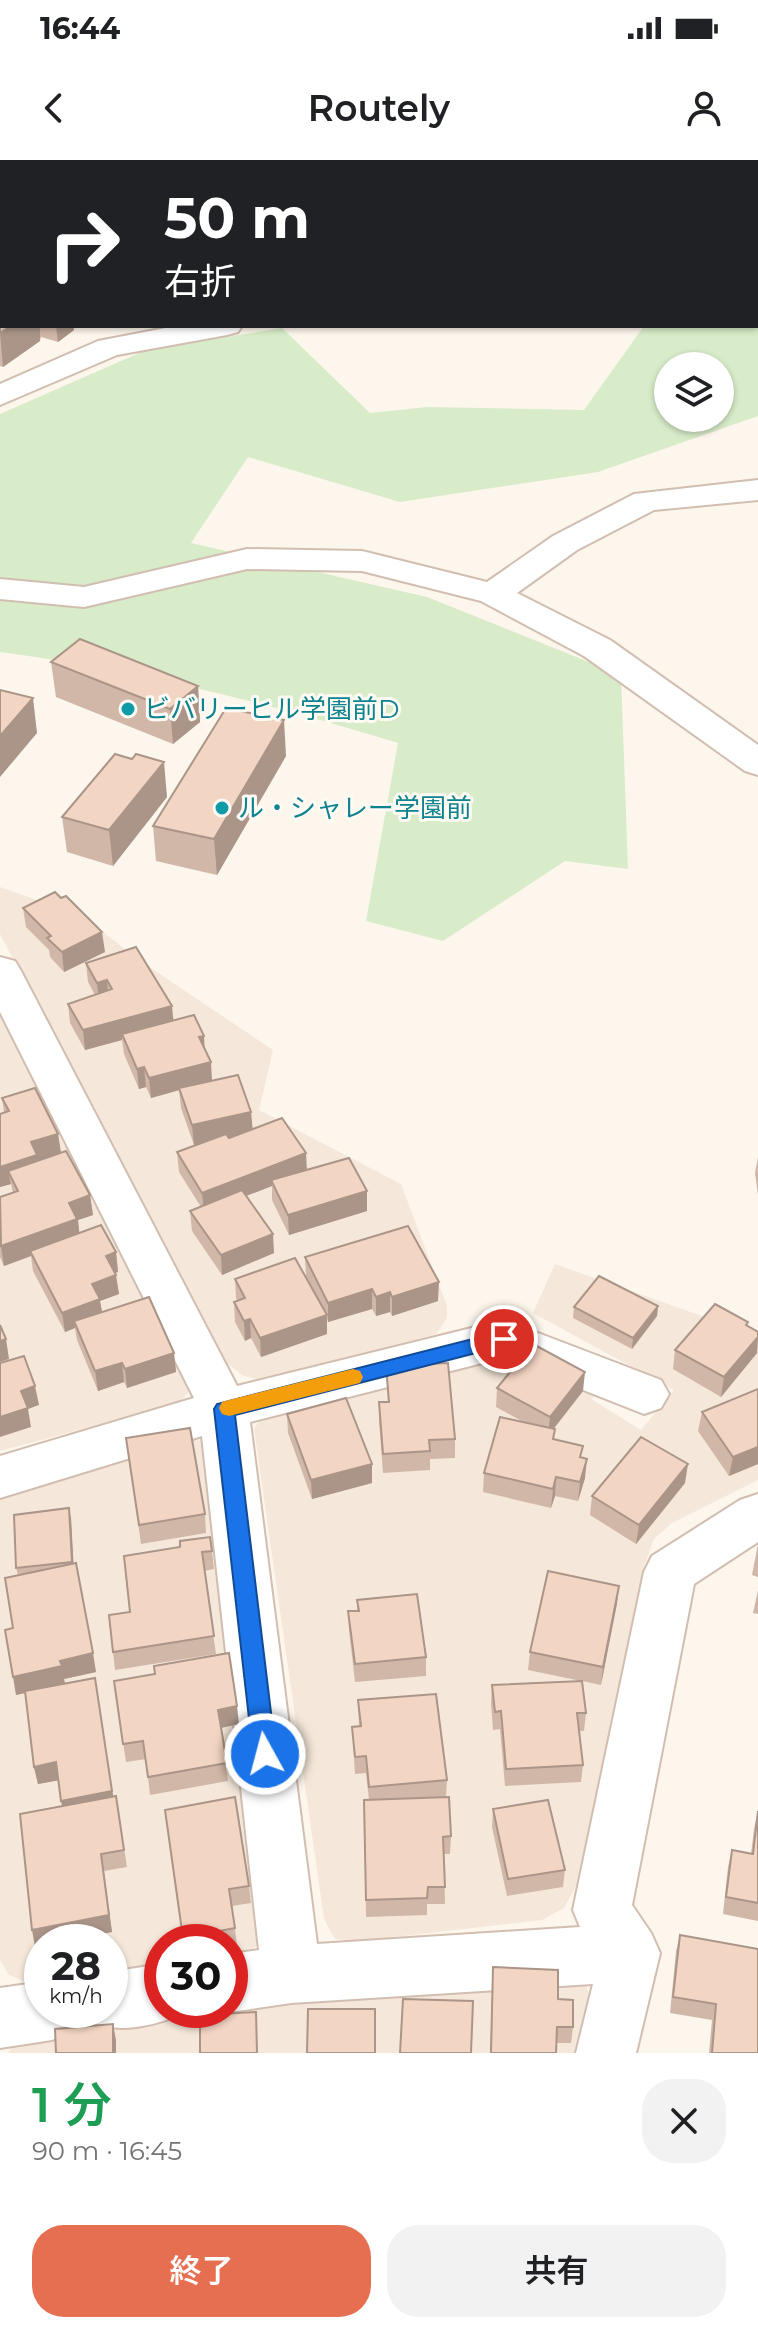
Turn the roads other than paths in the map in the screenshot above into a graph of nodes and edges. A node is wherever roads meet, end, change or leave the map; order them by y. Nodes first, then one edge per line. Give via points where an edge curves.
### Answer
1 (216, 328) edge
2 (0, 396) edge
3 (758, 490) edge
4 (0, 589) edge
5 (493, 594) junction
6 (758, 763) edge
7 (0, 971) edge
8 (644, 1394) dead end
9 (224, 1409) junction
10 (0, 1477) edge
11 (758, 1515) edge
12 (630, 1953) junction
13 (291, 1974) junction
14 (248, 1980) edge
15 (24, 2014) edge
16 (0, 2018) edge
17 (606, 2053) edge

1 - 2 street via 109,347
3 - 5 street via 646,501 565,543
4 - 5 street via 84,597 247,559 362,561
5 - 6 street via 597,648
7 - 9 street
8 - 9 street via 504,1339
9 - 10 street
9 - 13 street
11 - 12 street via 670,1572 602,1910
12 - 13 street
12 - 17 street
13 - 14 street
15 - 16 street

